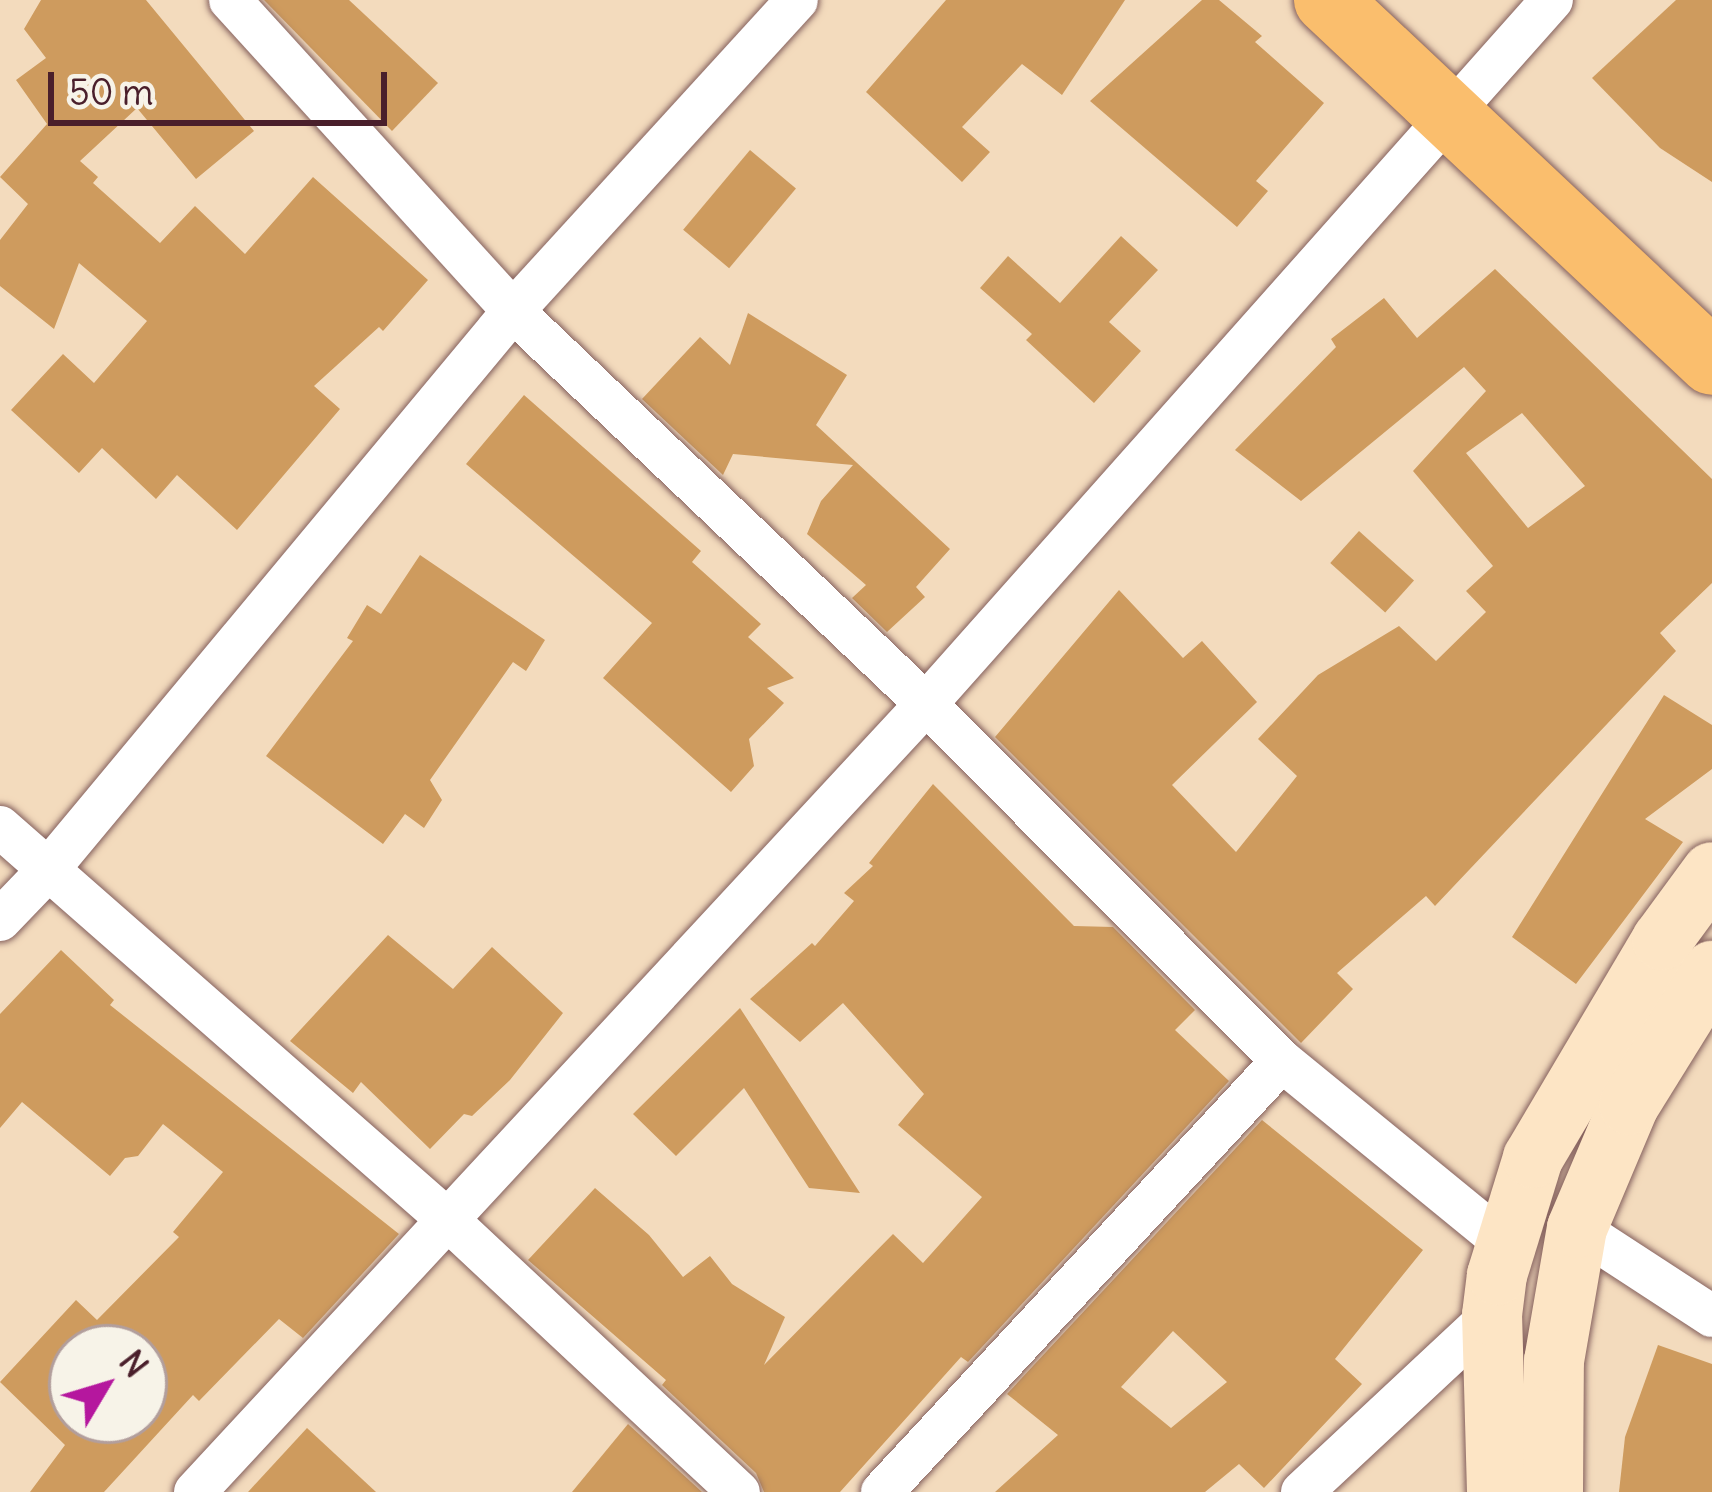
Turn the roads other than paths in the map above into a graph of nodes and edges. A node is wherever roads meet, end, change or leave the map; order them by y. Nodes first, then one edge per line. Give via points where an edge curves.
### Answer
1 (230, 0) edge
2 (797, 0) edge
3 (1327, 0) edge
4 (1552, 0) edge
5 (1449, 112) junction
6 (514, 311) junction
7 (1712, 362) edge
8 (926, 704) junction
9 (0, 827) edge
10 (47, 871) junction
11 (1712, 872) edge
12 (0, 920) edge
13 (1712, 971) edge
14 (1282, 1061) junction
15 (449, 1221) junction
16 (1577, 1228) junction
17 (1507, 1245) junction
18 (1492, 1315) junction
19 (1712, 1316) edge
20 (195, 1492) edge
21 (739, 1492) edge
22 (882, 1492) edge
23 (1302, 1492) edge
24 (1496, 1492) edge
25 (1553, 1492) edge

1 - 6 street
2 - 6 street
3 - 5 main road
4 - 5 street
5 - 7 main road
5 - 8 street
6 - 8 street
6 - 10 street
8 - 14 street
8 - 15 street
9 - 10 street
10 - 12 street
10 - 15 street
11 - 17 street via 1574,1085 1534,1158
13 - 16 street via 1629,1105
14 - 17 street
14 - 22 street
15 - 20 street
15 - 21 street
16 - 19 street
16 - 25 street via 1554,1361
17 - 18 street
18 - 23 street
18 - 24 street

